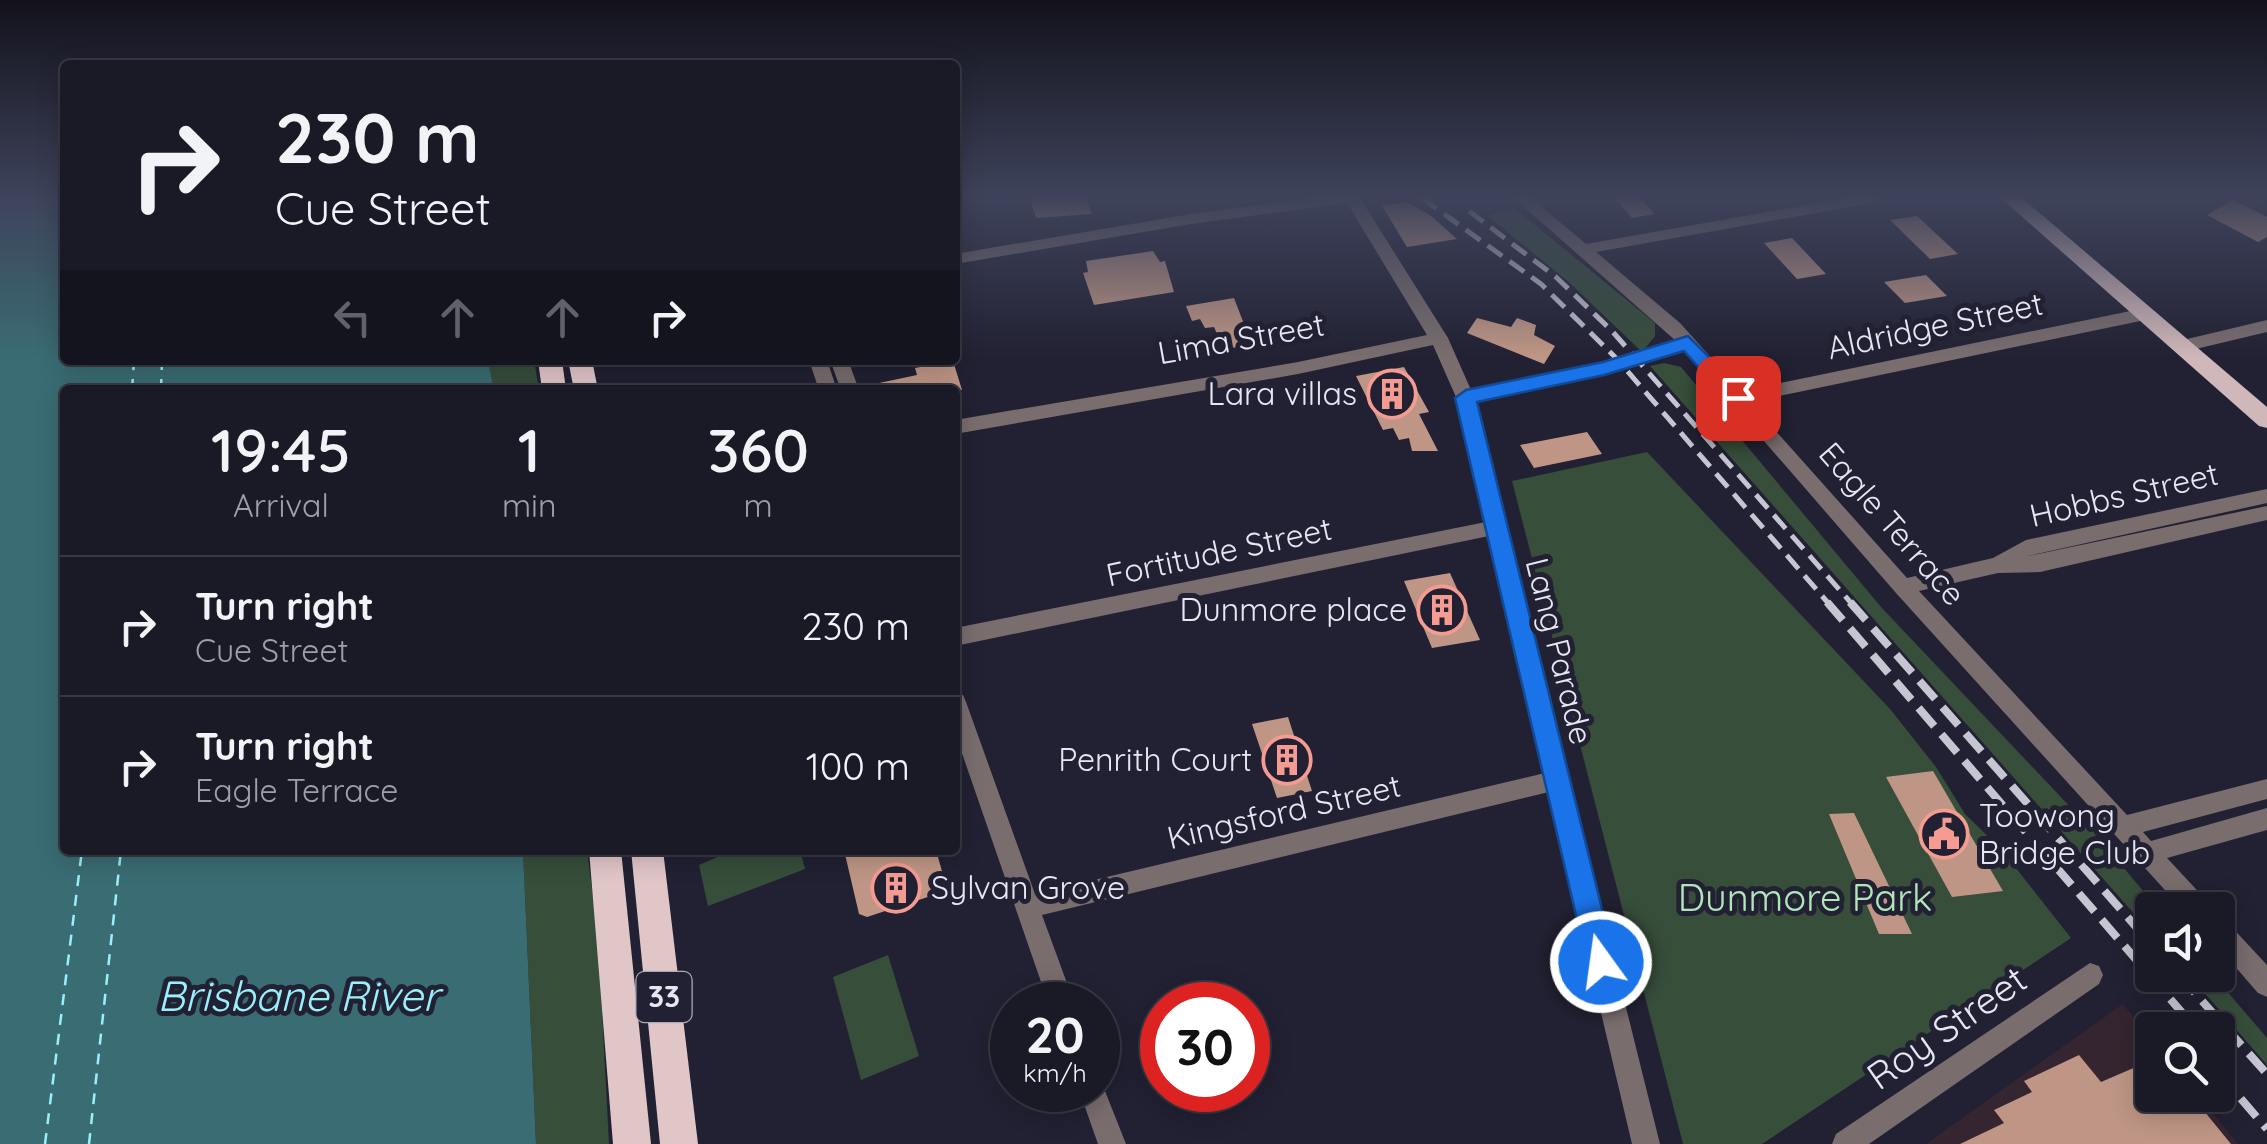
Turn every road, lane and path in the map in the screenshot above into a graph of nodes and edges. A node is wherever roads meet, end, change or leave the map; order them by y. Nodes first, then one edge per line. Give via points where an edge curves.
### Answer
1 (1029, 251) edge
2 (1384, 251) edge
3 (1584, 251) edge
4 (2073, 251) edge
5 (960, 258) edge
6 (2145, 314) junction
7 (2266, 328) edge
8 (1439, 338) junction
9 (1688, 343) junction
10 (2182, 346) junction
11 (1466, 398) junction
12 (1738, 398) junction
13 (2267, 420) edge
14 (960, 425) edge
15 (2267, 496) edge
16 (2267, 512) edge
17 (1496, 527) junction
18 (1998, 565) junction
19 (1903, 588) junction
20 (960, 636) edge
21 (960, 716) edge
22 (1557, 780) junction
23 (2267, 789) edge
24 (2267, 819) edge
25 (2122, 827) junction
26 (2146, 853) junction
27 (605, 855) edge
28 (648, 855) edge
29 (2182, 892) edge
30 (1027, 907) junction
31 (2235, 949) edge
32 (2090, 975) dead end
33 (1054, 982) edge
34 (2267, 984) edge
35 (1100, 1112) edge
36 (1859, 1141) edge
37 (632, 1144) edge
38 (679, 1144) edge
39 (1112, 1144) edge
40 (1646, 1144) edge

1 - 5 street
2 - 8 street, Lang Parade
3 - 9 street, Eagle Terrace
4 - 6 main road
6 - 10 main road
6 - 12 street, Aldridge Street
7 - 10 street
8 - 11 street, Lang Parade
8 - 14 street, Lima Street
9 - 11 street
9 - 12 street, Eagle Terrace
10 - 13 main road
11 - 17 street, Lang Parade
12 - 19 street, Eagle Terrace
15 - 18 street, Hobbs Street via 2026,548
16 - 18 street, Hobbs Street via 2040,564
17 - 20 street, Fortitude Street
17 - 22 street, Lang Parade
18 - 19 street, Hobbs Street
19 - 25 street, Eagle Terrace
21 - 30 street
22 - 30 street, Kingsford Street
22 - 40 street, Lang Parade
23 - 25 street
24 - 26 street
25 - 26 street, Eagle Terrace
26 - 29 street, Eagle Terrace
27 - 37 highway, 33
28 - 38 highway, 33
30 - 33 street
31 - 34 street
32 - 36 street, Roy Street
35 - 39 street

